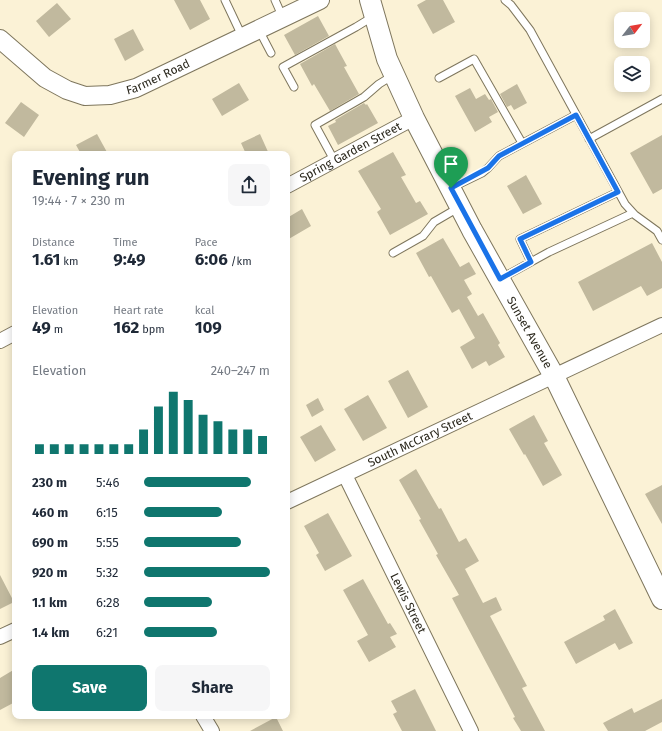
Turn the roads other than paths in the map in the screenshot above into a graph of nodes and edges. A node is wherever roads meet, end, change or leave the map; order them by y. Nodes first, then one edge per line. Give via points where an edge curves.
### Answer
1 (225, 0) edge
2 (275, 0) edge
3 (320, 0) edge
4 (505, 0) edge
5 (372, 8) edge
6 (283, 18) junction
7 (259, 29) junction
8 (242, 37) junction
9 (0, 39) edge
10 (271, 53) dead end
11 (394, 75) junction
12 (440, 78) dead end
13 (294, 87) dead end
14 (662, 99) edge
15 (576, 115) junction
16 (414, 118) junction
17 (589, 139) junction
18 (522, 143) junction
19 (334, 160) junction
20 (290, 184) edge
21 (451, 188) junction
22 (618, 192) junction
23 (460, 207) junction
24 (633, 213) junction
25 (659, 231) edge
26 (662, 240) edge
27 (393, 252) dead end
28 (531, 262) junction
29 (500, 279) junction
30 (662, 325) edge
31 (12, 335) edge
32 (0, 341) edge
33 (554, 376) junction
34 (345, 475) junction
35 (290, 501) edge
36 (662, 599) edge
37 (12, 631) edge
38 (0, 637) edge
39 (205, 719) edge
40 (212, 731) edge
41 (471, 731) edge

1 - 8 lane
2 - 6 lane
3 - 6 street, Farmer Road
4 - 15 lane via 530,30
5 - 11 main road, Sunset Avenue
5 - 13 lane via 356,27 283,67
6 - 7 street, Farmer Road
7 - 8 street, Farmer Road
7 - 10 lane
8 - 9 street, Farmer Road via 136,88 110,95 85,96 44,78
11 - 16 main road, Sunset Avenue
11 - 19 lane via 364,97 315,125
12 - 18 lane via 474,59
14 - 17 lane
15 - 17 lane
15 - 18 lane
16 - 19 street, Spring Garden Street
16 - 21 main road, Sunset Avenue
17 - 22 lane
18 - 21 lane via 499,156 482,173
19 - 20 street, Spring Garden Street
21 - 23 main road, Sunset Avenue
22 - 24 lane
22 - 28 lane via 520,239
23 - 27 lane via 434,222 423,236
23 - 29 main road, Sunset Avenue
24 - 25 lane
24 - 28 lane
25 - 26 lane
28 - 29 lane
29 - 33 main road, Sunset Avenue
30 - 33 street, South McCrary Street
31 - 32 street
33 - 34 street, South McCrary Street
33 - 36 main road, Sunset Avenue
34 - 35 street, South McCrary Street
34 - 41 street, Lewis Street
37 - 38 street
39 - 40 street

